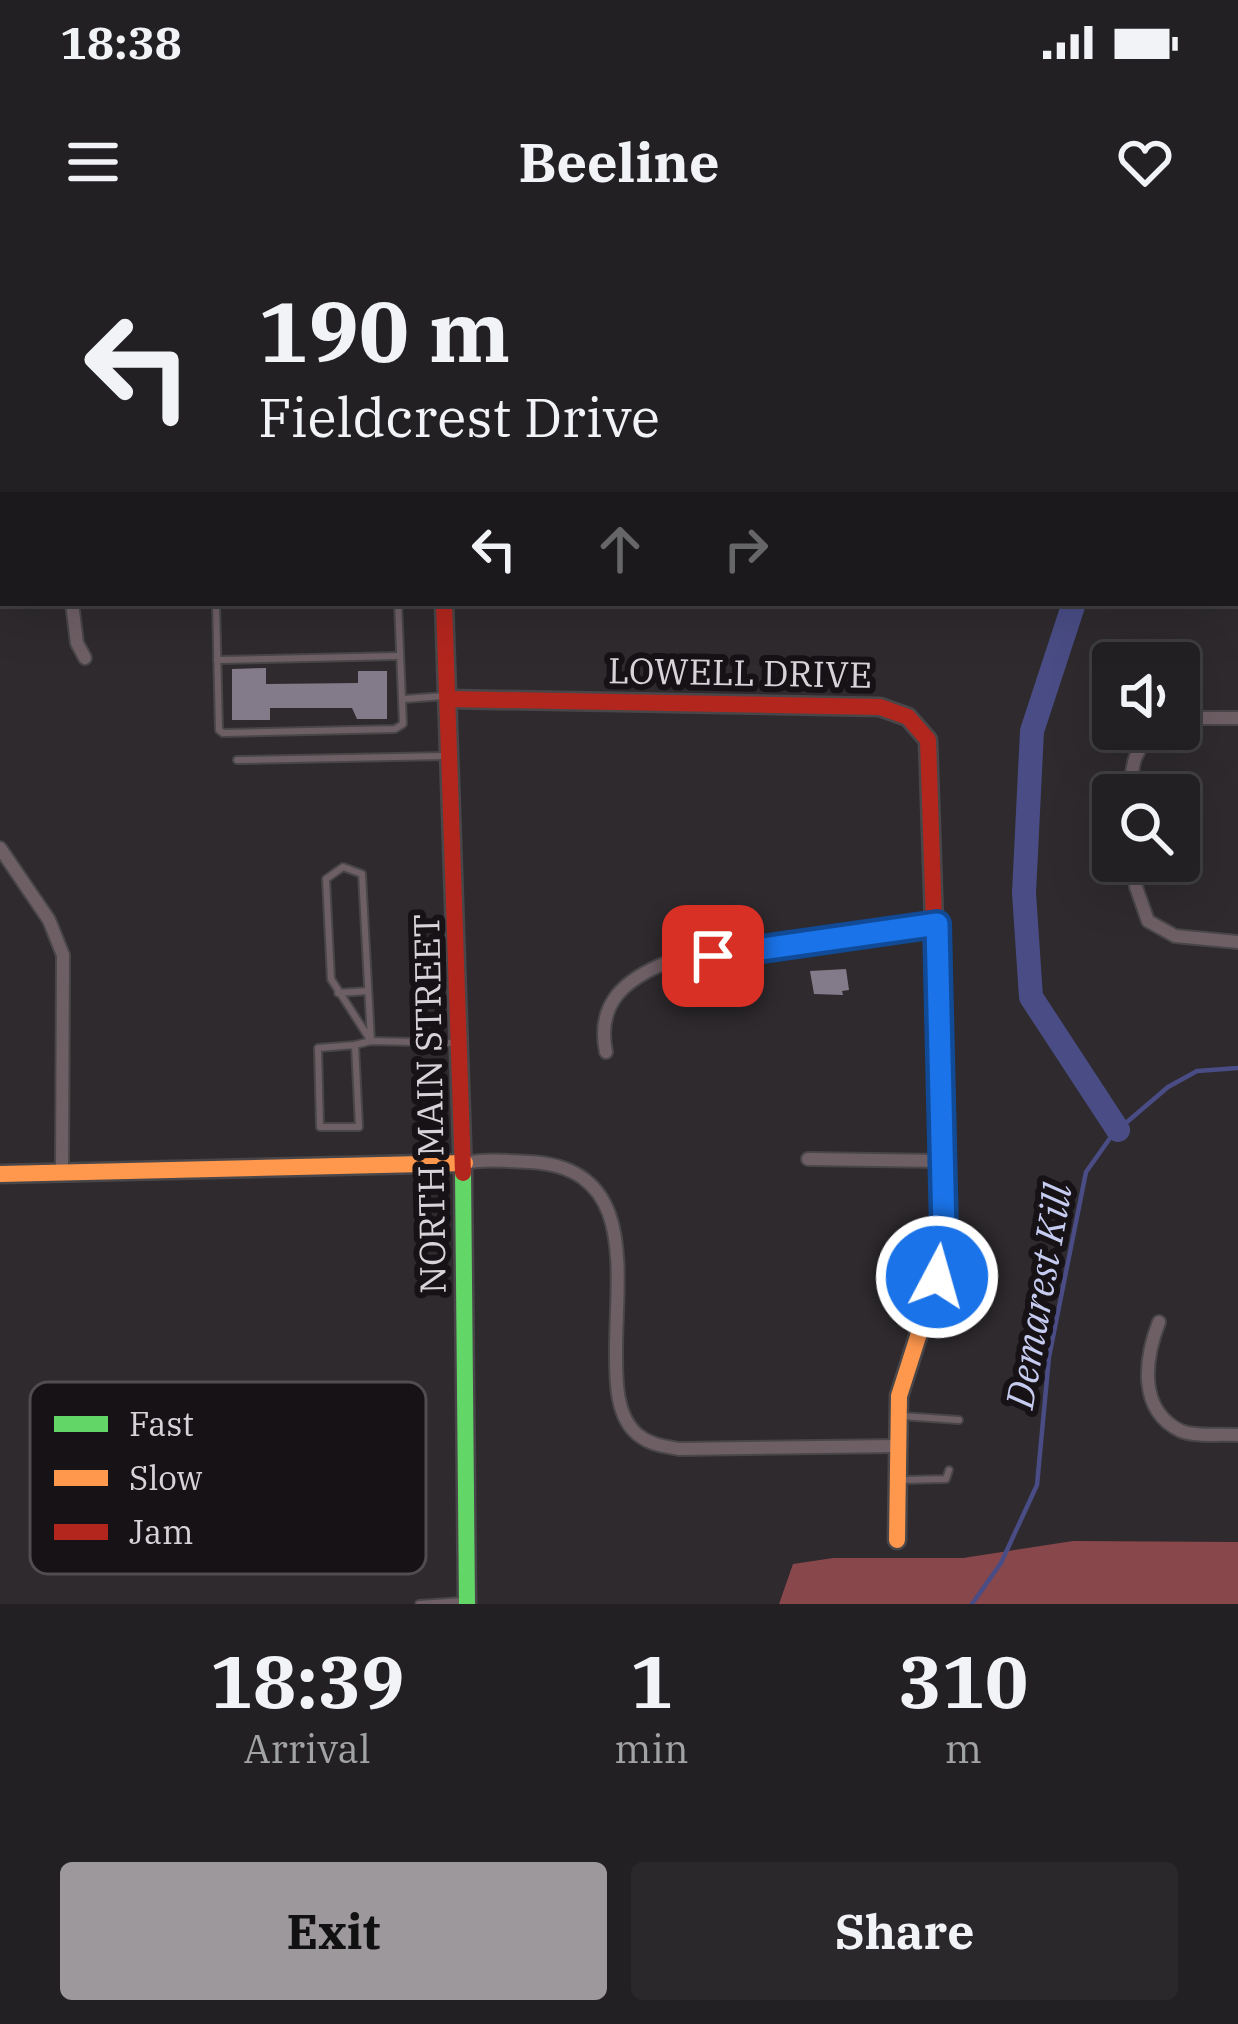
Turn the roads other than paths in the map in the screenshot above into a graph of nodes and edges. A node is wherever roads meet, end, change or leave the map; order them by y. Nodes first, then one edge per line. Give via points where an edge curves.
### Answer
1 (72, 606) edge
2 (215, 606) edge
3 (398, 606) edge
4 (444, 606) edge
5 (399, 656) junction
6 (86, 658) dead end
7 (216, 660) junction
8 (449, 698) junction
9 (404, 699) junction
10 (1200, 718) edge
11 (1238, 718) edge
12 (450, 756) junction
13 (237, 760) dead end
14 (0, 848) edge
15 (1136, 882) edge
16 (937, 924) junction
17 (1238, 942) edge
18 (368, 991) junction
19 (338, 993) junction
20 (371, 1041) junction
21 (462, 1043) junction
22 (355, 1046) junction
23 (606, 1052) dead end
24 (808, 1159) dead end
25 (941, 1161) junction
26 (465, 1163) junction
27 (0, 1174) edge
28 (62, 1174) junction
29 (1159, 1322) dead end
30 (898, 1416) junction
31 (959, 1420) dead end
32 (1238, 1435) edge
33 (898, 1446) junction
34 (949, 1470) dead end
35 (897, 1480) junction
36 (897, 1540) dead end
37 (467, 1602) edge
38 (419, 1604) edge

1 - 6 street
2 - 7 lane
3 - 5 lane
4 - 8 street, NORTH MAIN STREET
5 - 7 lane
5 - 9 lane
7 - 9 lane via 223,733 395,729 403,724
8 - 9 lane
8 - 12 street, NORTH MAIN STREET
8 - 16 street, LOWELL DRIVE via 900,711 917,722 932,761
10 - 11 street
12 - 13 lane
12 - 21 street, NORTH MAIN STREET
14 - 28 street via 63,955
15 - 17 street via 1148,921 1174,936
16 - 23 street via 668,962 610,1001
16 - 25 street, LOWELL DRIVE
18 - 19 lane
18 - 19 lane via 362,874 343,867 326,879
18 - 20 lane
19 - 20 lane
20 - 21 lane
20 - 22 lane
21 - 26 street, NORTH MAIN STREET
22 - 22 lane via 359,1126 320,1127 318,1048
24 - 25 street
25 - 30 street, LOWELL DRIVE via 943,1255
26 - 28 street
26 - 33 street via 555,1163 582,1174 603,1196 614,1233 616,1384 627,1420 643,1438 679,1449
26 - 37 street, NORTH MAIN STREET
27 - 28 street
29 - 32 street via 1146,1364 1157,1408 1182,1431
30 - 31 lane
30 - 33 street, LOWELL DRIVE
33 - 35 street, LOWELL DRIVE
34 - 35 lane via 946,1479
35 - 36 street, LOWELL DRIVE
37 - 38 lane

